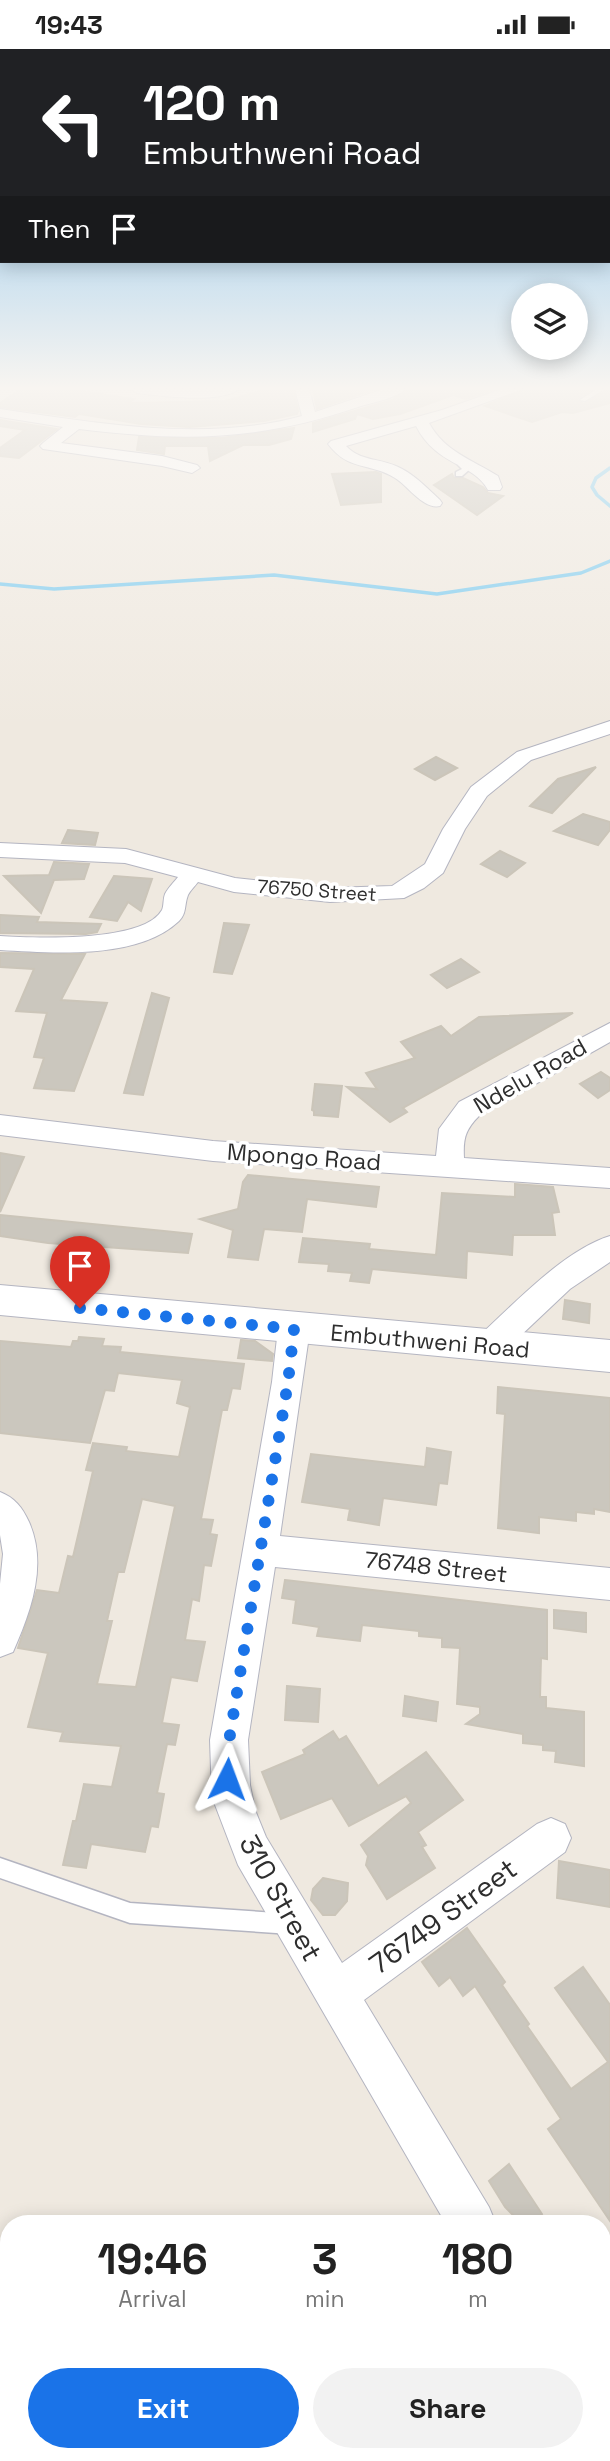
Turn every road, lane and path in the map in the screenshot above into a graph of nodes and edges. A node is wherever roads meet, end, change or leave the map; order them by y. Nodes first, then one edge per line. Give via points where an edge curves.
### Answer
1 (610, 727) edge
2 (0, 850) edge
3 (193, 874) junction
4 (0, 943) edge
5 (610, 1031) edge
6 (0, 1125) edge
7 (451, 1167) junction
8 (610, 1178) edge
9 (610, 1247) edge
10 (0, 1300) edge
11 (294, 1329) junction
12 (488, 1347) junction
13 (610, 1356) edge
14 (0, 1507) edge
15 (261, 1550) junction
16 (610, 1584) edge
17 (0, 1640) edge
18 (551, 1838) dead end
19 (0, 1868) edge
20 (296, 1924) junction
21 (335, 1994) junction
22 (467, 2215) edge

1 - 3 street, 76750 Street via 524,756 479,792 435,868 396,893 330,895 234,885
2 - 3 street, 76750 Street via 126,856
3 - 4 street via 177,894 173,914 123,941
5 - 7 street, Ndelu Road via 469,1109 453,1125
6 - 7 street, Mpongo Road via 213,1151
7 - 8 street, Mpongo Road
9 - 12 street via 559,1280
10 - 11 street, Embuthweni Road
11 - 12 street, Embuthweni Road
11 - 15 street, 310 Street
12 - 13 street, Embuthweni Road
14 - 17 street via 13,1520 23,1546 20,1573
15 - 16 street, 76748 Street
15 - 20 street, 310 Street via 229,1741 227,1779 237,1818
18 - 21 street, 76749 Street
19 - 20 lane via 130,1913
20 - 21 street, 310 Street
21 - 22 street, 310 Street

